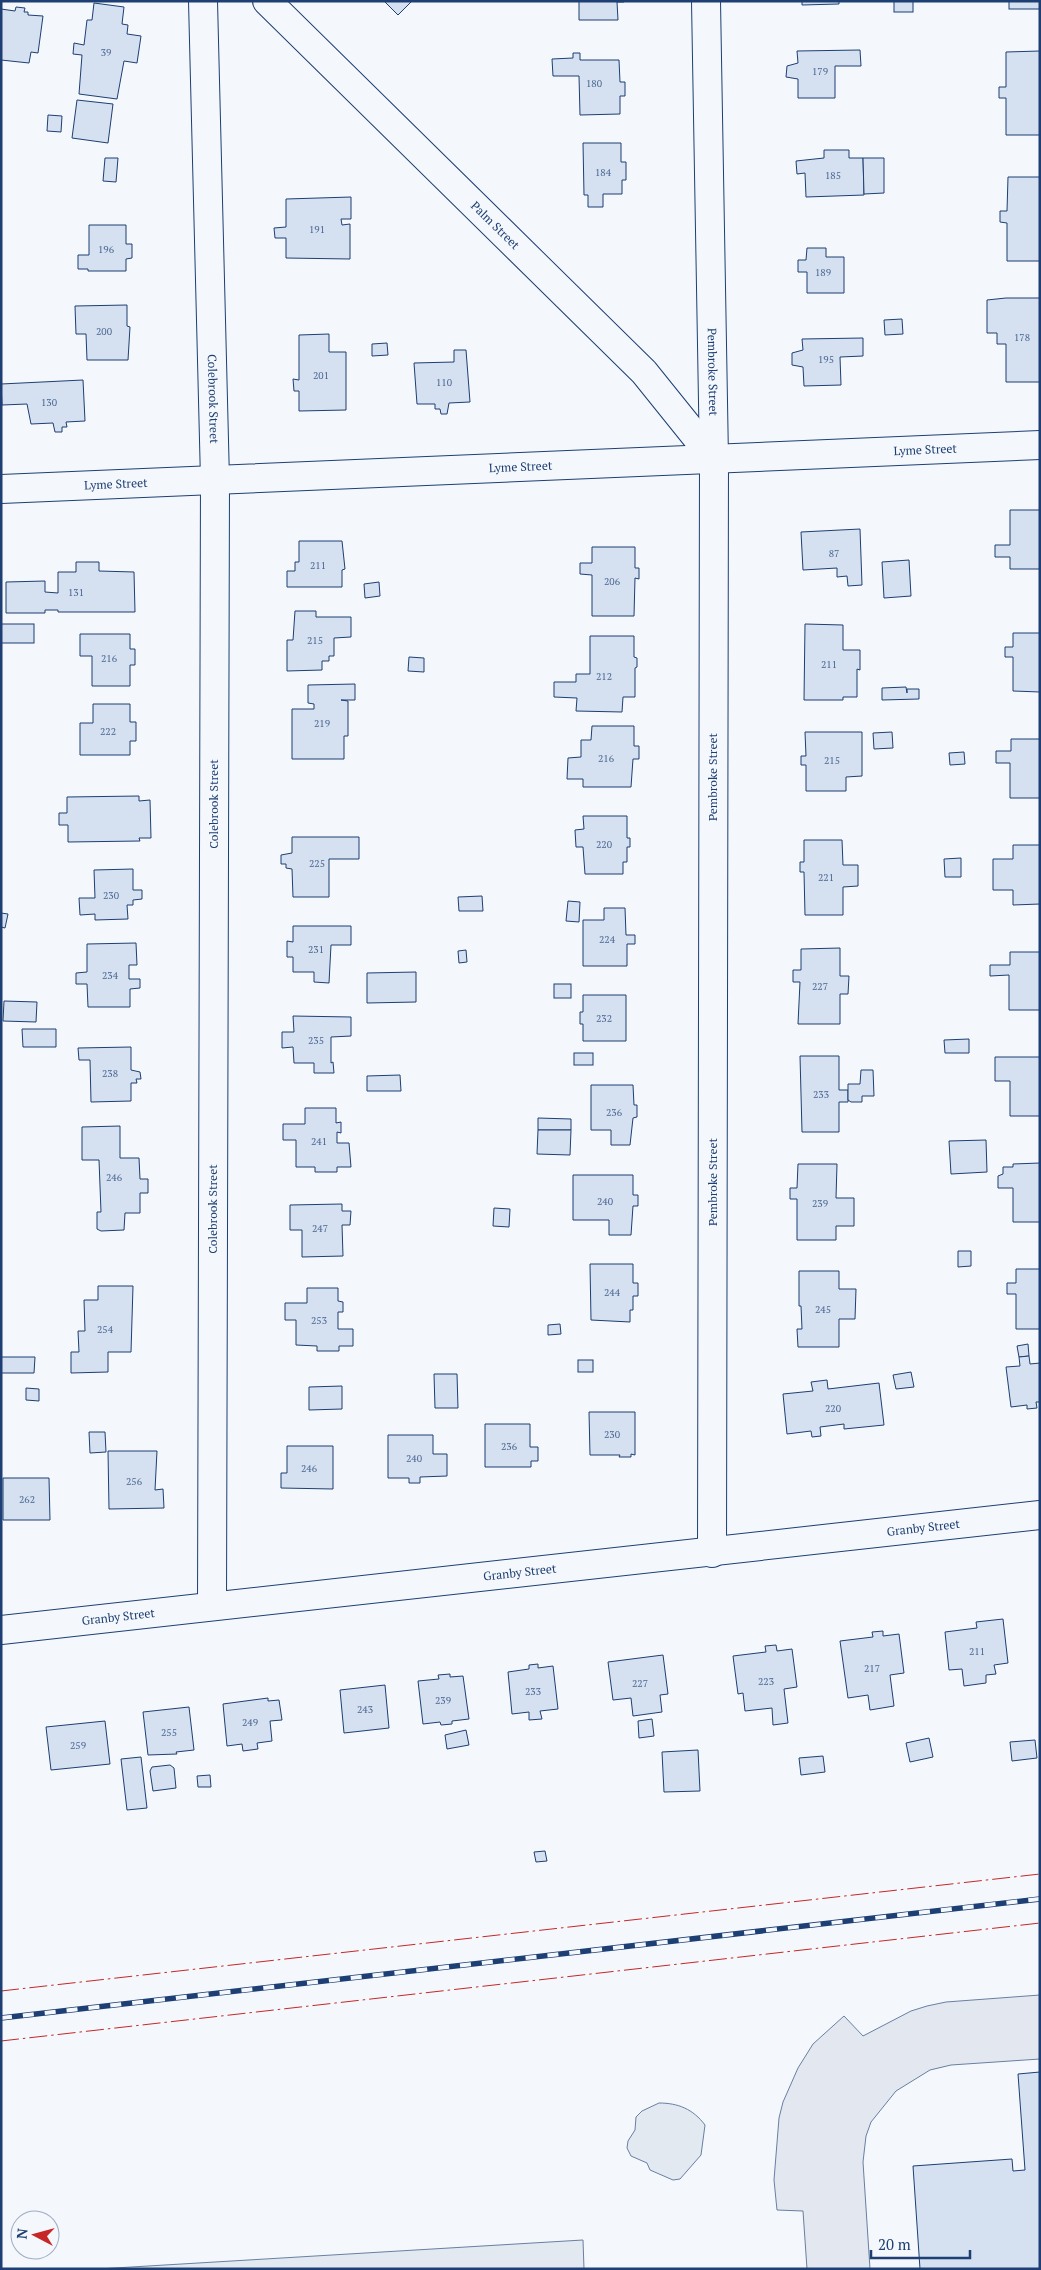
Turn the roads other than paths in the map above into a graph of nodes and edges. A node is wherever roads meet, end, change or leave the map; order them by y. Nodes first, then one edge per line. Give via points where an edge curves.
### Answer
1 (203, 1) edge
2 (267, 1) edge
3 (706, 1) edge
4 (1040, 445) edge
5 (714, 459) junction
6 (215, 480) junction
7 (1, 489) edge
8 (1040, 1515) edge
9 (712, 1553) junction
10 (212, 1606) junction
11 (1, 1630) edge

1 - 6 street, Colebrook Street
2 - 5 street, Palm Street via 644,372
3 - 5 street, Pembroke Street
4 - 5 street, Lyme Street
5 - 6 street, Lyme Street
5 - 9 street, Pembroke Street
6 - 7 street, Lyme Street
6 - 10 street, Colebrook Street
8 - 9 street, Granby Street
9 - 10 street, Granby Street
10 - 11 street, Granby Street

